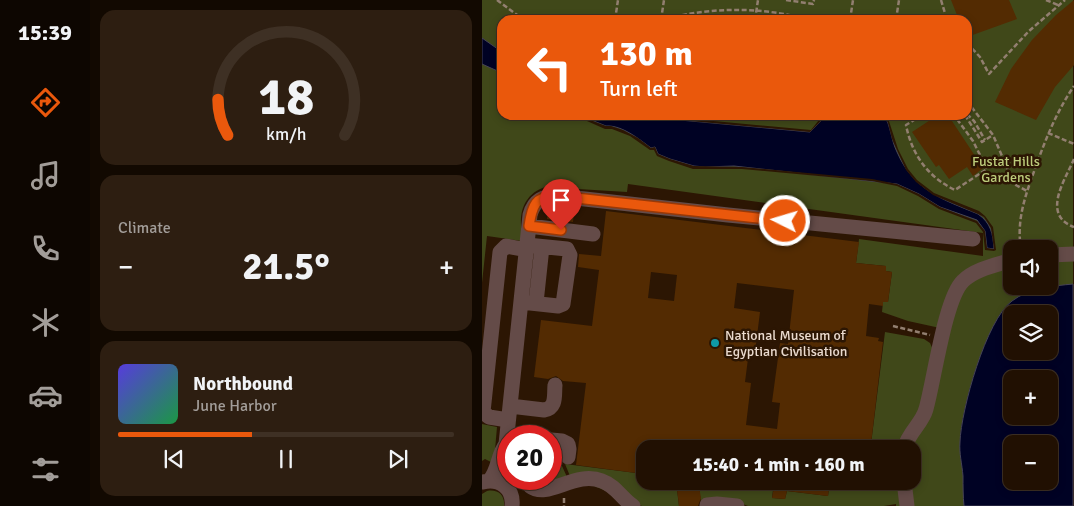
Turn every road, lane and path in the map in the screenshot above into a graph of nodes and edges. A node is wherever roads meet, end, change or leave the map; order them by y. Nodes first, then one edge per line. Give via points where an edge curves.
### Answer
1 (497, 0) edge
2 (618, 0) edge
3 (664, 0) edge
4 (758, 0) edge
5 (786, 0) edge
6 (814, 0) edge
7 (853, 0) edge
8 (899, 0) edge
9 (941, 0) edge
10 (1046, 0) edge
11 (1065, 0) edge
12 (1058, 5) junction
13 (757, 10) junction
14 (517, 15) edge
15 (616, 15) edge
16 (662, 15) edge
17 (680, 15) edge
18 (756, 15) edge
19 (788, 15) edge
20 (851, 15) edge
21 (897, 15) edge
22 (946, 15) edge
23 (972, 48) edge
24 (1074, 86) edge
25 (972, 108) edge
26 (915, 120) edge
27 (958, 120) edge
28 (969, 120) edge
29 (972, 120) edge
30 (974, 128) junction
31 (968, 132) junction
32 (1048, 133) junction
33 (993, 135) junction
34 (985, 140) junction
35 (1074, 144) edge
36 (1074, 160) edge
37 (1027, 191) junction
38 (529, 226) junction
39 (1074, 227) edge
40 (593, 234) dead end
41 (973, 240) dead end
42 (1020, 240) edge
43 (532, 247) junction
44 (1074, 254) edge
45 (1058, 255) edge
46 (1003, 263) edge
47 (528, 302) junction
48 (892, 326) dead end
49 (942, 338) junction
50 (556, 385) dead end
51 (498, 425) edge
52 (511, 425) edge
53 (523, 425) edge
54 (907, 440) edge
55 (562, 441) edge
56 (568, 457) dead end
57 (497, 468) edge
58 (485, 482) edge
59 (562, 485) edge
60 (509, 490) edge
61 (904, 490) edge
62 (707, 505) edge
63 (512, 506) edge
64 (632, 506) edge
65 (737, 506) edge
66 (905, 506) edge

1 - 14 path
2 - 15 path
3 - 16 path
4 - 13 path
5 - 6 path via 813,4
7 - 20 path
8 - 21 path
9 - 22 path
10 - 12 path
11 - 12 path
12 - 23 path via 989,74
13 - 17 path via 716,10
13 - 18 path
13 - 19 path
24 - 32 path
25 - 33 path
26 - 31 path via 906,126 911,146 929,172 955,190 987,170
27 - 31 path
28 - 30 path
29 - 34 path
30 - 31 path
30 - 34 path via 982,142
32 - 35 path
32 - 37 path
33 - 34 path
33 - 37 path via 1012,181
36 - 39 path via 1056,205 1062,220
37 - 42 path via 1019,219
38 - 40 lane
38 - 41 lane via 536,202 550,196
38 - 43 lane
43 - 47 lane
43 - 47 lane via 567,249 570,255 563,304
43 - 51 lane via 506,246 500,252 483,410
44 - 45 lane
46 - 49 lane via 973,274 958,286
47 - 52 lane
48 - 49 path
49 - 54 lane via 925,412
50 - 53 lane via 554,404
55 - 56 lane via 568,444
57 - 58 lane
59 - 64 lane via 577,479 601,480 616,489
60 - 63 lane
61 - 66 lane
62 - 65 lane

